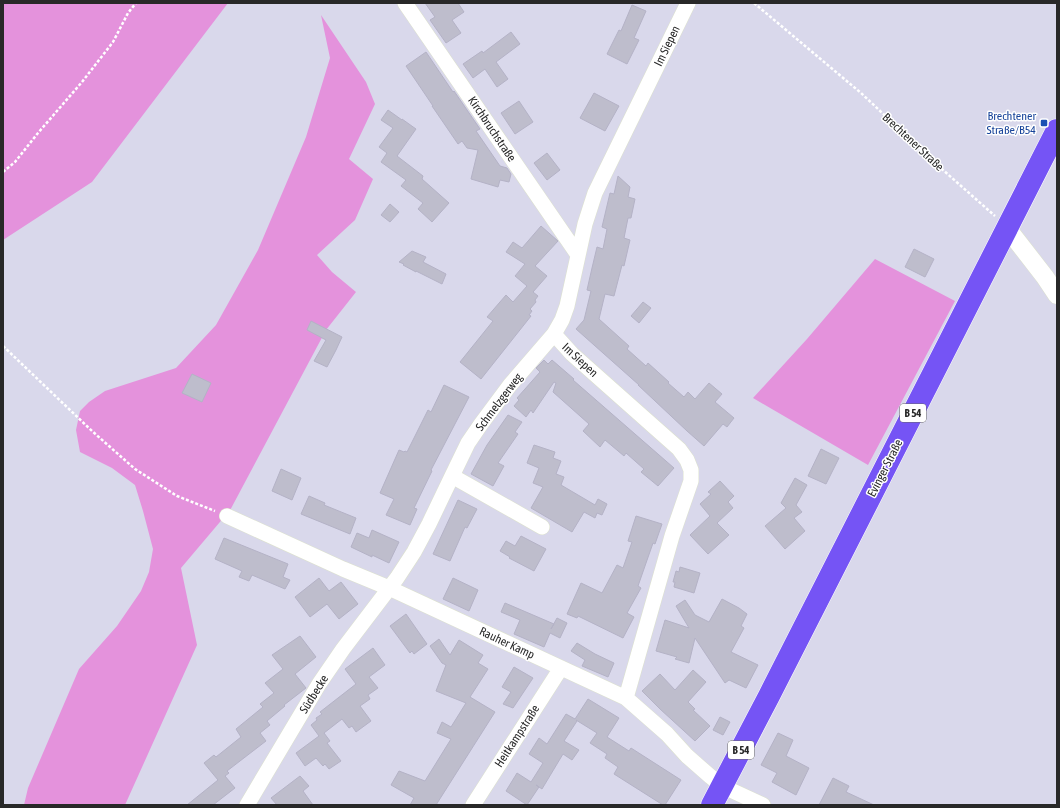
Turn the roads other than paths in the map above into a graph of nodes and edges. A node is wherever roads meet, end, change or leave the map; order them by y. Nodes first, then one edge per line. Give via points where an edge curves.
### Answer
1 (405, 3) edge
2 (688, 3) edge
3 (1057, 130) edge
4 (1007, 228) junction
5 (578, 254) junction
6 (1057, 296) edge
7 (554, 334) junction
8 (452, 476) junction
9 (227, 516) road end
10 (542, 527) dead end
11 (389, 588) junction
12 (561, 668) junction
13 (626, 698) junction
14 (722, 786) junction
15 (247, 805) edge
16 (473, 805) edge
17 (712, 805) edge
18 (763, 805) edge

1 - 5 street, Kirchbruchstraße
2 - 5 street, Im Siepen via 595,193
3 - 4 main road, Evinger Straße / B 54
4 - 6 street via 1045,276
4 - 14 main road, Evinger Straße / B 54
5 - 7 street, Im Siepen via 567,306
7 - 8 street, Schmelzgerweg via 510,385 481,424 468,443
7 - 13 street, Im Siepen via 572,354 679,449 691,470 691,481 672,536
8 - 10 street
8 - 11 street, Schmelzgerweg via 414,552
9 - 11 street, Rauher Kamp
11 - 12 street, Rauher Kamp
11 - 15 street, Südbecke via 319,684
12 - 13 street, Rauher Kamp
12 - 16 street, Heitkampstraße
13 - 14 street, Rauher Kamp via 667,734 686,756
14 - 17 main road, Evinger Straße / B 54
14 - 18 street, Rauher Kamp

